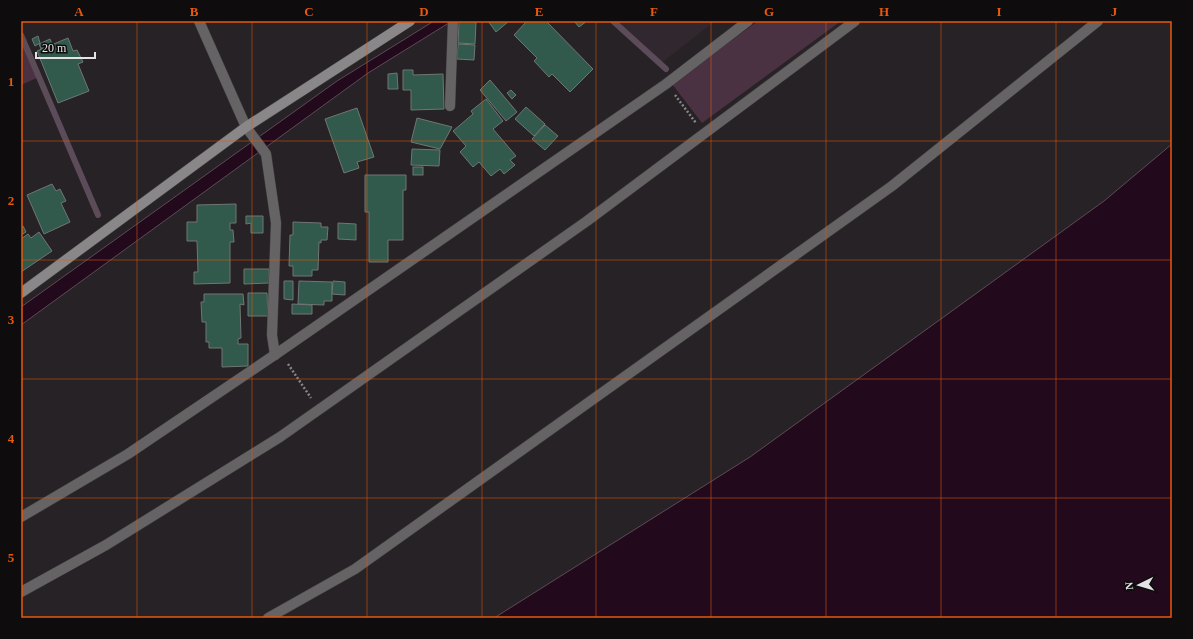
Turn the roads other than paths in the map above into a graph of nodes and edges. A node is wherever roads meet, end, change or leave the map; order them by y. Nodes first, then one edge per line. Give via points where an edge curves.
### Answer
1 (199, 21) edge
2 (410, 21) edge
3 (454, 21) edge
4 (748, 21) edge
5 (855, 21) edge
6 (1098, 21) edge
7 (450, 106) dead end
8 (246, 126) junction
9 (21, 293) edge
10 (277, 354) junction
11 (21, 517) edge
12 (21, 592) edge
13 (268, 618) edge

1 - 8 street
2 - 8 street
3 - 7 street
4 - 10 street via 666,84
5 - 12 street via 587,221 280,437 106,545
6 - 13 street via 892,186 842,222 355,569
8 - 9 street
8 - 10 street via 266,154 276,223 272,335
10 - 11 street via 128,454

